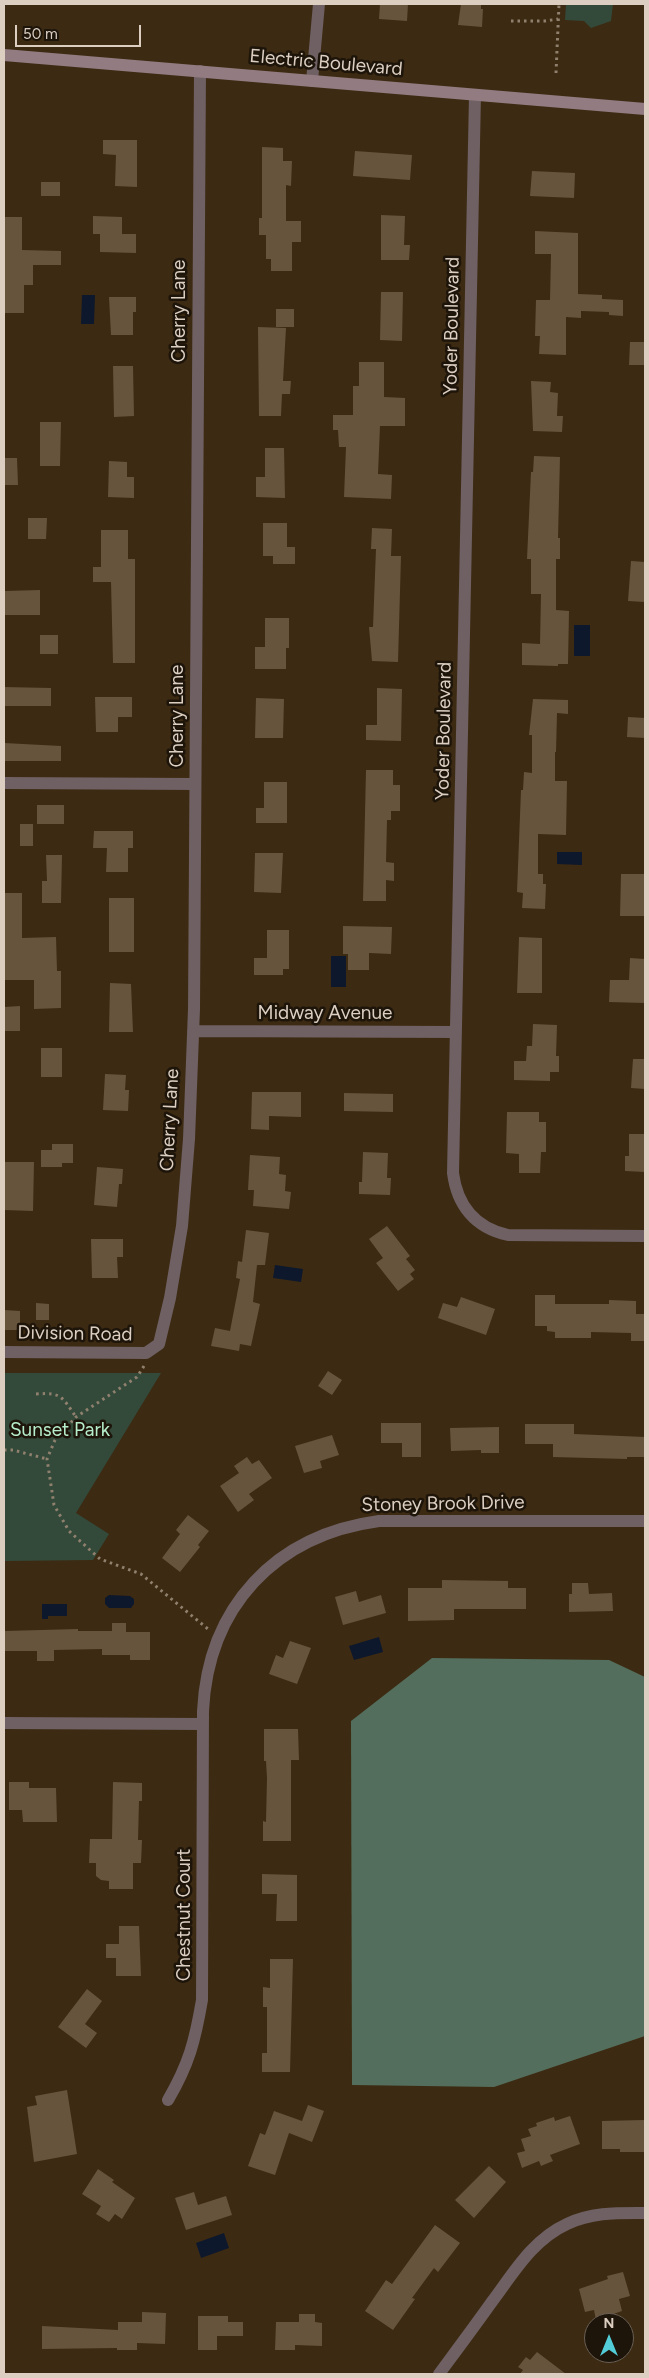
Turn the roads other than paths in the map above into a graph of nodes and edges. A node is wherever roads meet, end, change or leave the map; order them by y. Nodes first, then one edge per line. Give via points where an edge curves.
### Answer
1 (318, 4) edge
2 (4, 55) edge
3 (200, 71) junction
4 (312, 81) junction
5 (475, 94) junction
6 (645, 109) edge
7 (4, 783) edge
8 (195, 784) junction
9 (193, 1031) junction
10 (456, 1032) junction
11 (645, 1236) edge
12 (4, 1352) edge
13 (146, 1353) joint
14 (645, 1521) edge
15 (4, 1723) edge
16 (203, 1724) junction
17 (168, 2100) dead end
18 (645, 2213) edge
19 (439, 2374) edge

1 - 4 street
2 - 3 street, Electric Boulevard
3 - 4 street, Electric Boulevard
3 - 8 street, Cherry Lane
4 - 5 street, Electric Boulevard
5 - 6 street, Electric Boulevard
5 - 10 street, Yoder Boulevard
7 - 8 street
8 - 9 street, Cherry Lane
9 - 10 street, Midway Avenue
9 - 13 street, Cherry Lane via 182,1226 159,1344
10 - 11 street, Yoder Boulevard via 453,1172 455,1188 470,1216 483,1226 508,1235
12 - 13 street, Division Road
14 - 16 street, Stoney Brook Drive via 379,1521 330,1531 285,1555 260,1576 228,1615 206,1678
15 - 16 street
16 - 17 street, Chestnut Court via 202,2000 196,2037 185,2071
18 - 19 street via 606,2213 586,2217 550,2233 522,2260

